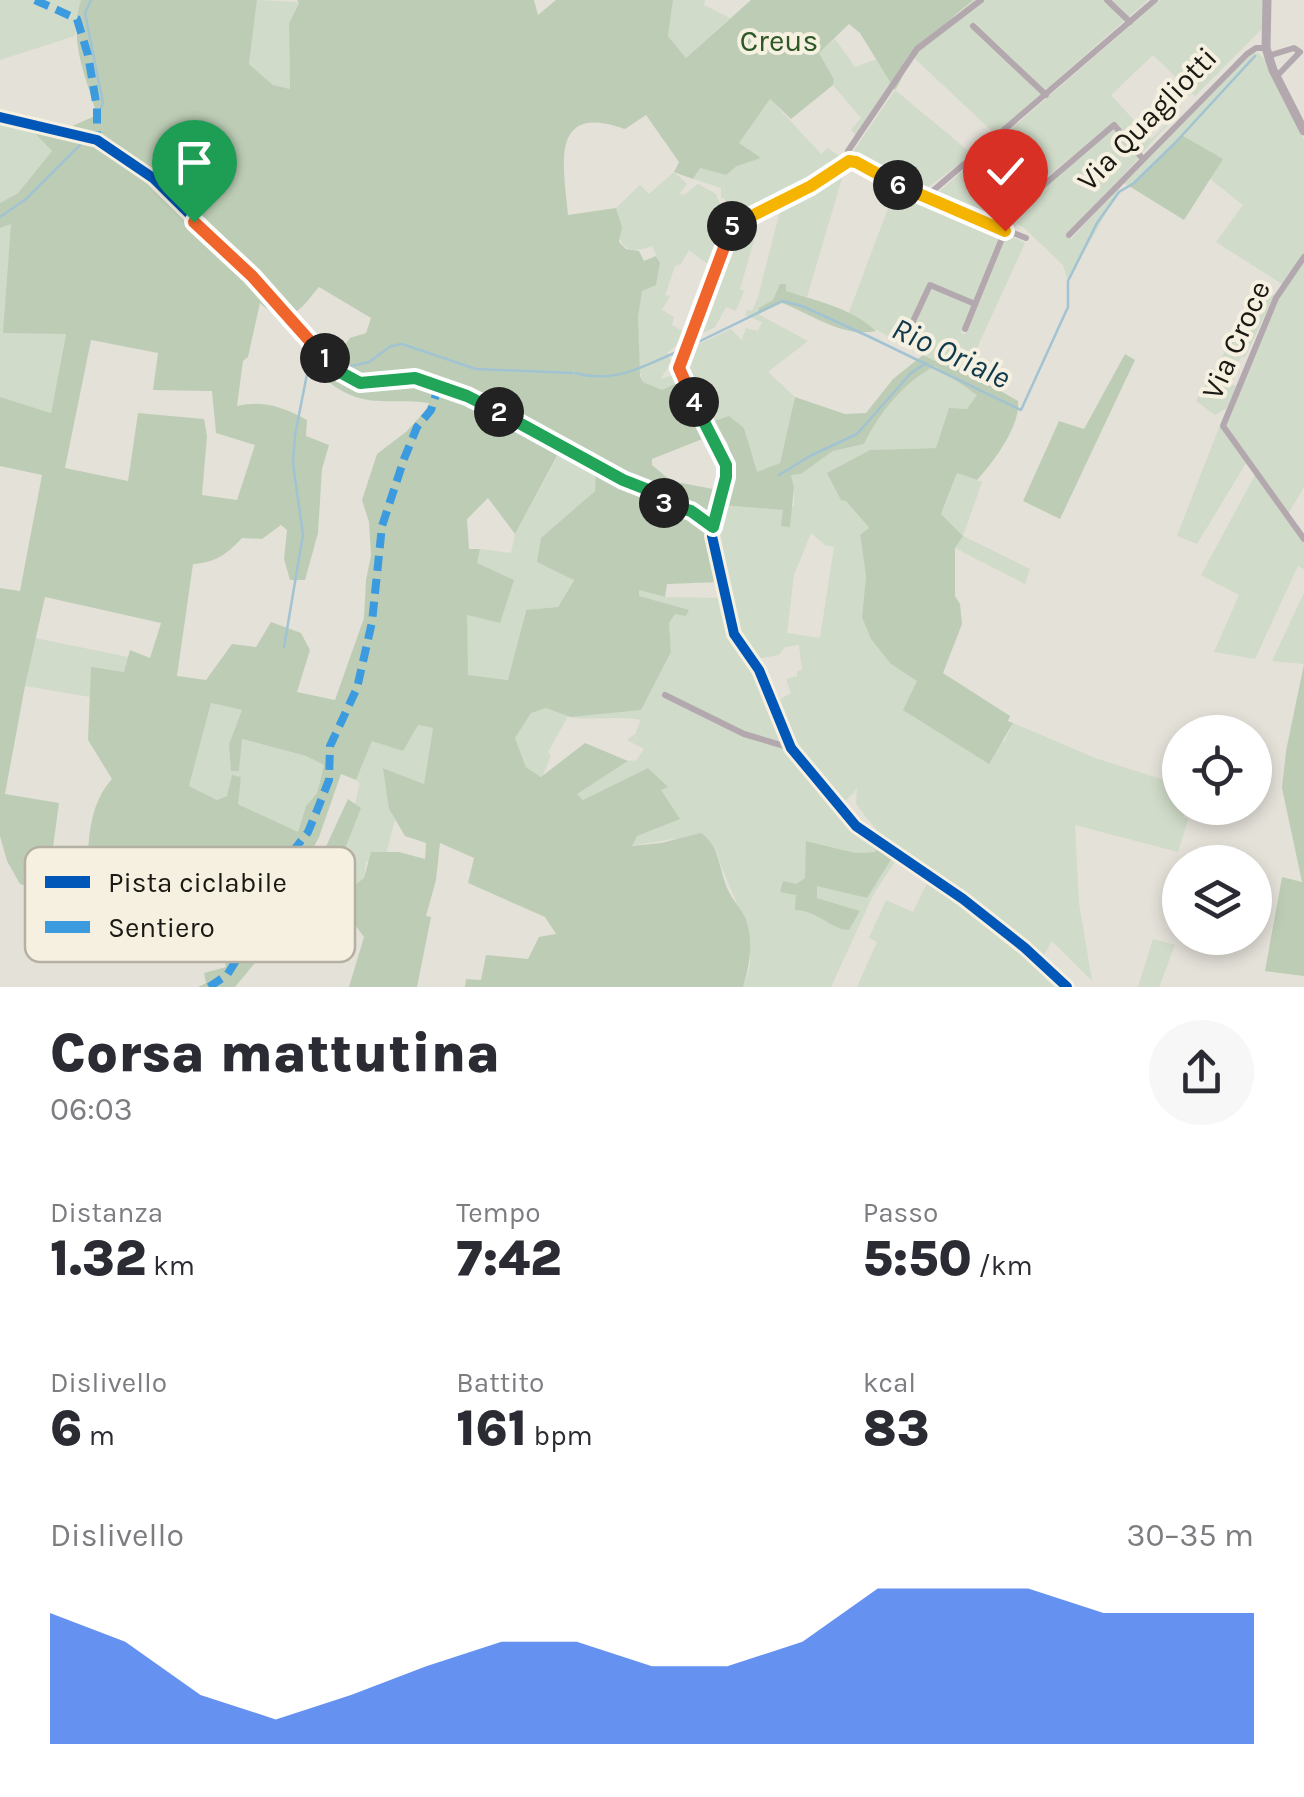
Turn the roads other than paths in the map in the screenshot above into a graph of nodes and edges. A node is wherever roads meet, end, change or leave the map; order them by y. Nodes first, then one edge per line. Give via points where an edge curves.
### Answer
1 (981, 0) edge
2 (1107, 0) edge
3 (1154, 0) edge
4 (1267, 0) edge
5 (1130, 22) junction
6 (973, 26) dead end
7 (1301, 49) edge
8 (1267, 52) junction
9 (1276, 77) junction
10 (1046, 95) junction
11 (0, 117) edge
12 (1304, 132) edge
13 (1143, 159) junction
14 (846, 163) junction
15 (928, 195) junction
16 (1032, 195) dead end
17 (1005, 231) junction
18 (1070, 235) dead end
19 (1026, 238) dead end
20 (1304, 257) edge
21 (975, 304) junction
22 (965, 329) dead end
23 (908, 332) dead end
24 (713, 527) junction
25 (1304, 539) edge
26 (665, 695) dead end
27 (790, 748) junction
28 (1066, 987) edge

1 - 14 street via 917,48
2 - 5 street
3 - 5 street
4 - 8 street, Via Quagliotti
5 - 10 street
6 - 10 street
7 - 8 street
7 - 9 street
8 - 9 street
8 - 13 street, Via Quagliotti via 1256,48 1246,54
9 - 12 street
10 - 15 street
11 - 24 street via 97,140 153,178 338,371 360,383 415,378 467,396
13 - 16 street via 1114,125
13 - 18 street, Via Quagliotti
14 - 15 street
14 - 24 street via 730,228 679,368 726,465
15 - 17 street
17 - 19 street
17 - 21 street
20 - 25 street, Via Croce via 1276,298 1222,426
21 - 22 street
21 - 23 street via 930,285
24 - 27 street via 734,634 759,670
26 - 27 street via 744,734
27 - 28 street via 856,826 963,899

